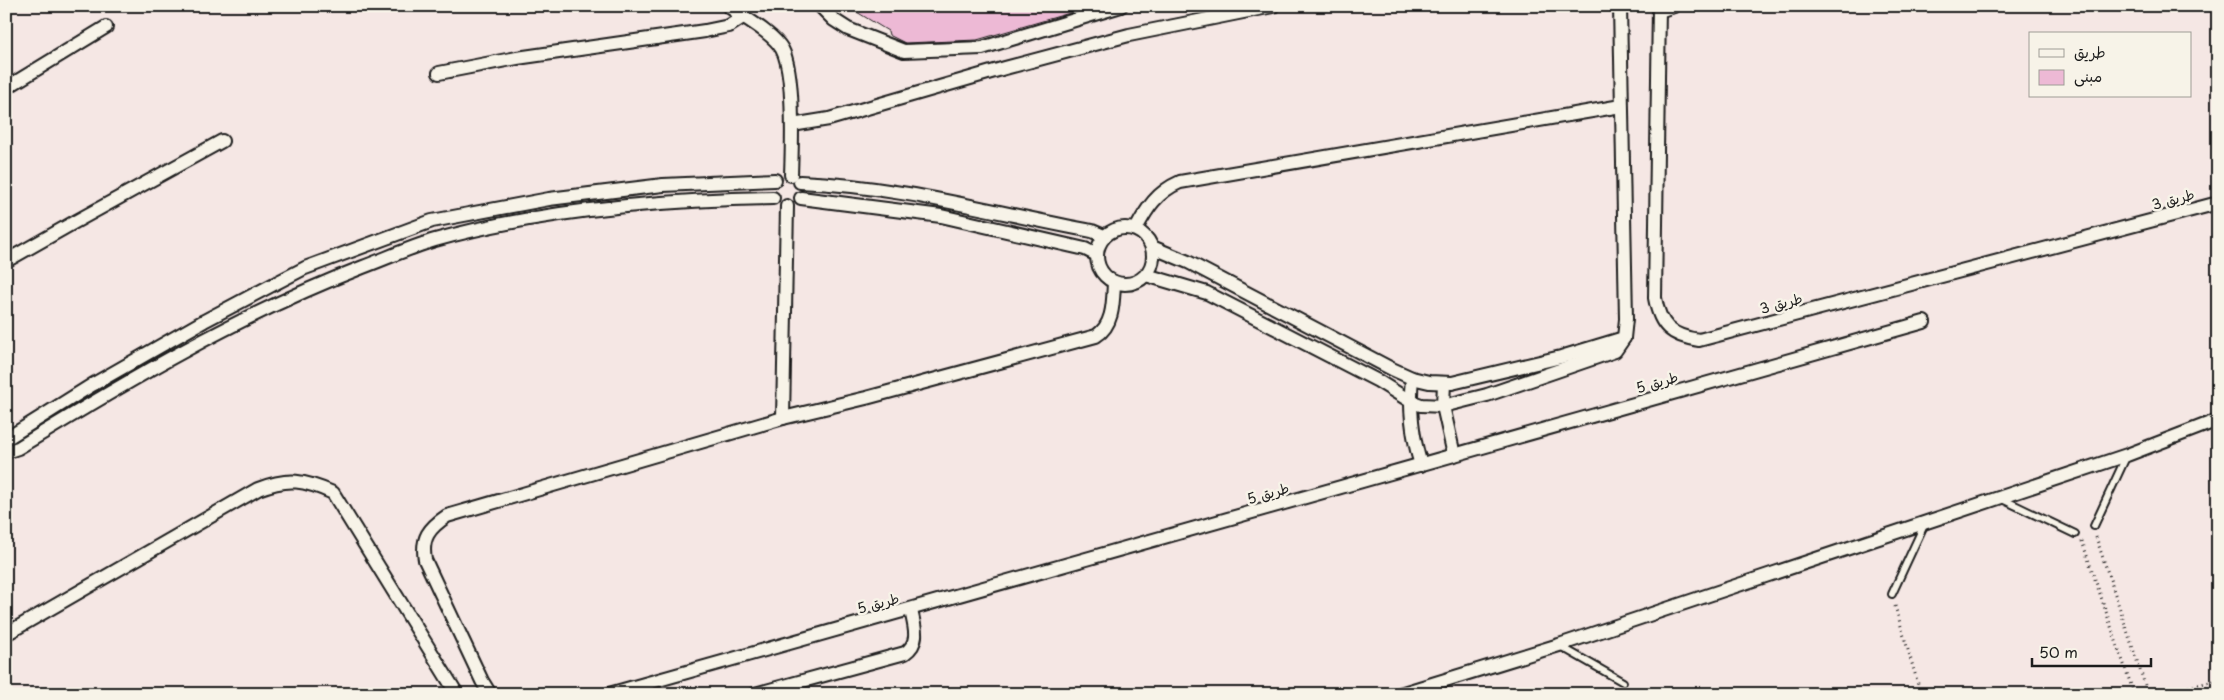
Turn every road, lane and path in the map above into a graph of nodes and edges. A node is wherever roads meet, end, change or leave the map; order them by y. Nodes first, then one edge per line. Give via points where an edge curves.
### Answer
1 (728, 6) edge
2 (820, 6) edge
3 (1121, 6) edge
4 (1273, 6) edge
5 (1620, 6) edge
6 (1674, 6) edge
7 (1659, 9) edge
8 (743, 17) junction
9 (106, 27) dead end
10 (439, 72) dead end
11 (6, 88) edge
12 (1621, 106) junction
13 (792, 125) junction
14 (222, 142) dead end
15 (796, 178) junction
16 (774, 180) junction
17 (549, 198) junction
18 (773, 198) junction
19 (801, 198) junction
20 (2218, 203) edge
21 (788, 206) junction
22 (551, 215) junction
23 (1136, 229) junction
24 (1104, 236) junction
25 (1152, 247) junction
26 (1097, 255) junction
27 (6, 261) edge
28 (306, 268) junction
29 (1146, 276) junction
30 (1114, 282) junction
31 (314, 286) junction
32 (204, 321) junction
33 (1924, 322) dead end
34 (208, 336) junction
35 (1624, 338) junction
36 (1412, 378) junction
37 (1444, 383) junction
38 (1410, 401) junction
39 (1443, 406) junction
40 (783, 418) junction
41 (2218, 420) edge
42 (6, 439) edge
43 (6, 452) edge
44 (1454, 455) junction
45 (2127, 455) junction
46 (1421, 465) junction
47 (1999, 498) junction
48 (1925, 522) junction
49 (2094, 526) dead end
50 (2075, 534) dead end
51 (2096, 537) dead end
52 (2082, 542) dead end
53 (1892, 594) dead end
54 (1895, 606) dead end
55 (911, 610) junction
56 (6, 634) edge
57 (1559, 645) junction
58 (2218, 680) edge
59 (1623, 682) dead end
60 (1640, 689) dead end
61 (616, 693) edge
62 (457, 694) edge
63 (490, 694) edge
64 (755, 694) edge
65 (1400, 694) edge
66 (1641, 694) edge
67 (1921, 694) edge
68 (2134, 694) edge
69 (2148, 694) edge
70 (2159, 694) edge

1 - 8 street
2 - 3 street via 848,29 904,51 982,48
4 - 13 street via 1129,35 829,119
5 - 12 street
6 - 7 street
7 - 20 street, طريق 3 via 1655,298 1658,314 1668,328 1682,337 1699,340
8 - 10 street via 714,30
8 - 13 street via 782,49
9 - 11 street
12 - 23 street via 1189,180 1168,187 1157,196
12 - 35 street
13 - 15 street
14 - 27 street
15 - 16 street via 785,174
15 - 19 street via 803,187
15 - 24 street via 940,198
16 - 17 street via 663,185
16 - 18 street
17 - 22 street
17 - 28 street via 432,221
18 - 21 street
18 - 22 street via 670,203
19 - 21 street
19 - 26 street via 941,216 1085,249
21 - 40 street
22 - 31 street via 434,240
23 - 24 street via 1119,228
23 - 25 street
24 - 26 street
25 - 29 street via 1153,262
25 - 36 street via 1188,262
26 - 30 street via 1105,276
28 - 31 street
28 - 32 street
29 - 30 street via 1126,284
29 - 38 street via 1207,293 1378,380
30 - 40 street via 1110,316 1102,332 1096,336
31 - 34 street
32 - 34 street
32 - 42 street
33 - 44 street, طريق 5
34 - 43 street via 18,448
35 - 37 street via 1534,364
35 - 39 street via 1615,351 1608,354 1487,395
36 - 37 street
36 - 38 street
37 - 39 street
38 - 39 street
38 - 46 street via 1413,440
39 - 44 street
40 - 63 street via 460,511 436,523 425,539 425,560
41 - 45 street
44 - 46 street, طريق 5
45 - 47 street
45 - 49 lane
46 - 55 street, طريق 5
47 - 48 street
47 - 50 lane
48 - 53 lane
48 - 57 street
51 - 69 path
52 - 68 path
54 - 67 path
55 - 61 street, طريق 5
55 - 64 street via 916,636 912,647 905,653
56 - 62 street via 258,489 275,482 296,480 310,482 333,493
57 - 59 lane
57 - 65 street
58 - 70 path
60 - 66 path

